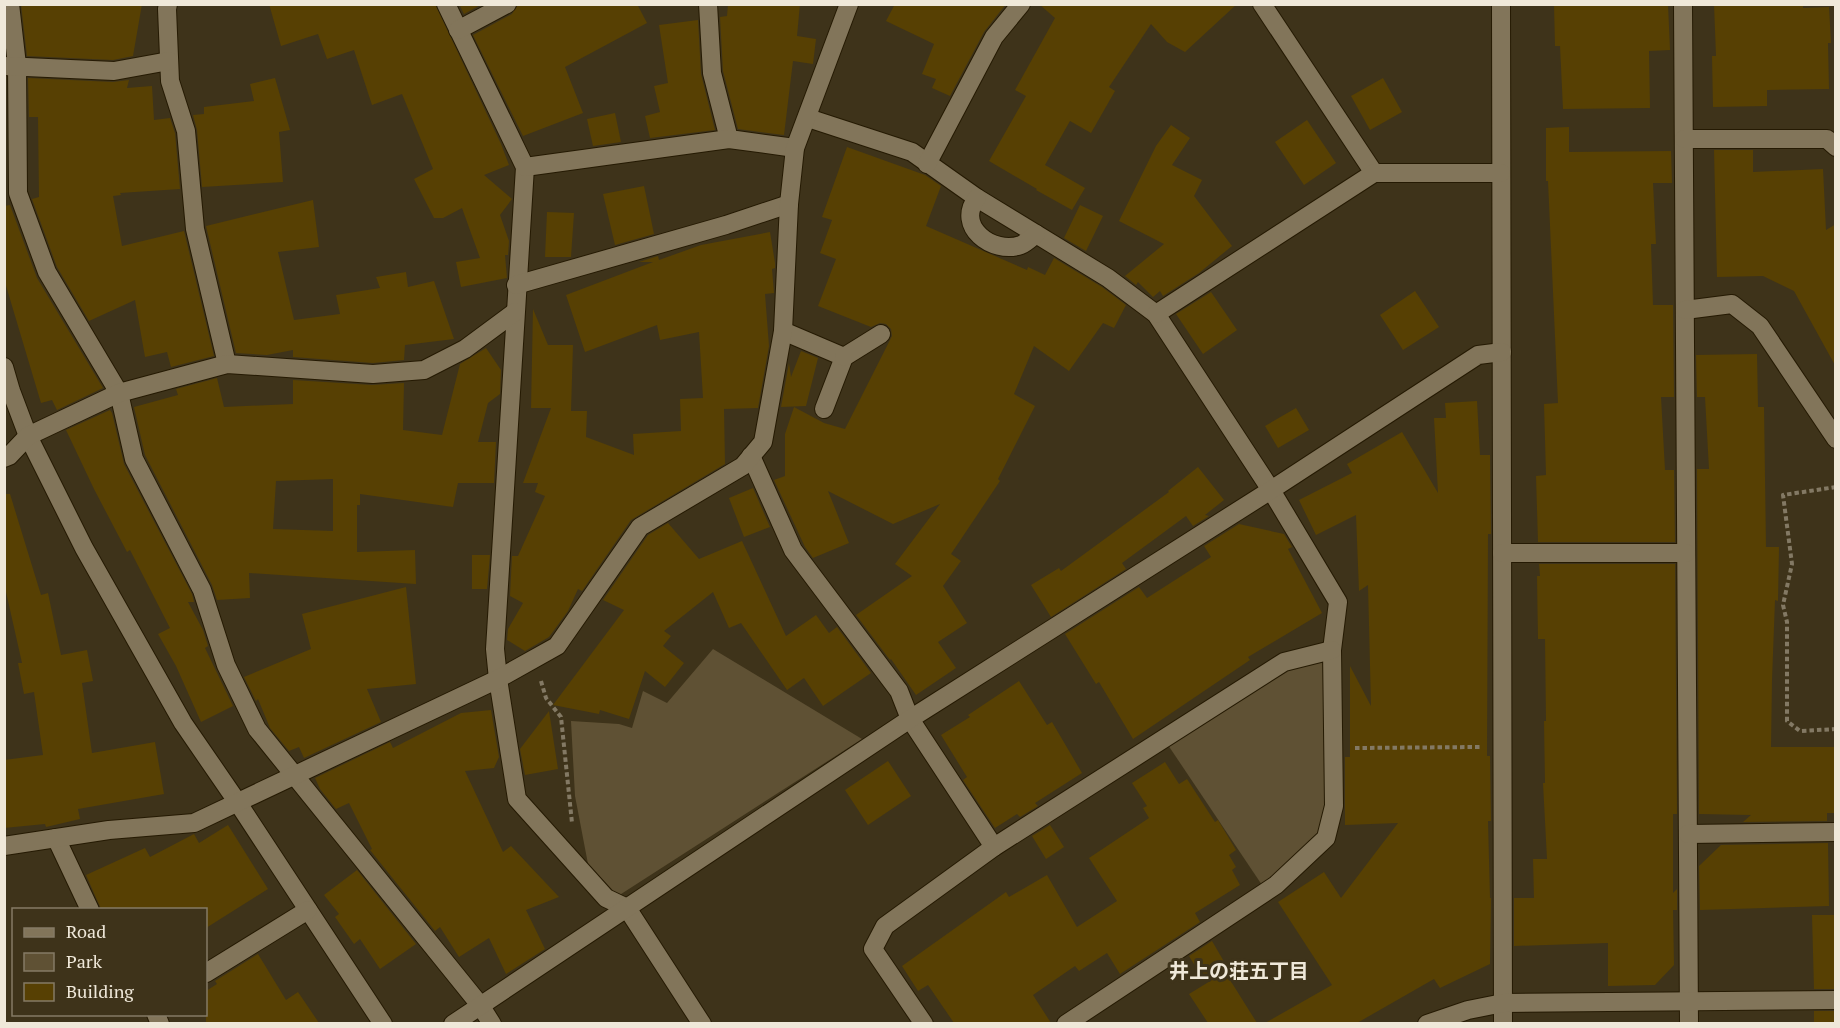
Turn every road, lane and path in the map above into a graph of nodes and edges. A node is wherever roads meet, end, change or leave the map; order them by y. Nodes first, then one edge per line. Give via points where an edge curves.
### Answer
1 (10, 4) edge
2 (168, 4) edge
3 (446, 4) edge
4 (507, 4) edge
5 (708, 4) edge
6 (849, 4) edge
7 (1021, 4) edge
8 (1262, 4) edge
9 (1501, 4) edge
10 (1683, 4) edge
11 (458, 30) junction
12 (170, 61) junction
13 (11, 66) edge
14 (808, 118) junction
15 (729, 139) junction
16 (1684, 139) junction
17 (1836, 147) edge
18 (795, 148) junction
19 (927, 164) junction
20 (525, 166) junction
21 (1374, 173) junction
22 (1502, 173) junction
23 (977, 198) junction
24 (789, 204) junction
25 (1036, 234) junction
26 (516, 285) junction
27 (1685, 310) junction
28 (515, 312) junction
29 (1156, 314) junction
30 (783, 331) junction
31 (881, 334) dead end
32 (1502, 352) junction
33 (844, 357) junction
34 (227, 364) junction
35 (4, 367) edge
36 (8, 391) edge
37 (119, 393) junction
38 (824, 409) dead end
39 (28, 436) junction
40 (1836, 439) edge
41 (751, 456) junction
42 (4, 458) edge
43 (1836, 487) edge
44 (1271, 490) junction
45 (1502, 553) junction
46 (1686, 553) junction
47 (1332, 650) junction
48 (534, 659) junction
49 (498, 679) junction
50 (910, 718) junction
51 (1836, 729) edge
52 (1503, 747) junction
53 (1334, 748) junction
54 (294, 775) junction
55 (238, 803) junction
56 (1836, 832) edge
57 (1688, 834) junction
58 (56, 838) junction
59 (4, 846) edge
60 (994, 847) junction
61 (574, 862) junction
62 (90, 908) edge
63 (627, 908) junction
64 (308, 910) junction
65 (207, 972) edge
66 (1836, 1000) edge
67 (1503, 1002) junction
68 (1689, 1002) junction
69 (480, 1005) junction
70 (383, 1023) edge
71 (453, 1023) edge
72 (492, 1023) edge
73 (702, 1023) edge
74 (924, 1023) edge
75 (1066, 1023) edge
76 (1427, 1023) edge
77 (1503, 1023) edge
78 (1689, 1023) edge

1 - 13 street
2 - 12 street
3 - 11 street
4 - 11 street
5 - 15 street via 712,73
6 - 14 street
7 - 19 street via 994,37
8 - 21 street
9 - 22 street
10 - 16 street
11 - 20 street
12 - 13 street via 114,71
12 - 34 street via 170,81 186,131 195,228
13 - 37 street via 18,193 47,272
14 - 18 street
14 - 19 street via 912,152
15 - 18 street
15 - 20 street
16 - 17 street via 1827,140
16 - 27 street
18 - 24 street
19 - 23 street
20 - 26 street
21 - 22 street
21 - 29 street
22 - 32 street
23 - 25 street
23 - 25 street via 971,206 970,218 982,239 1012,247 1023,245
24 - 26 street
24 - 30 street
25 - 29 street via 1108,278
26 - 28 street
27 - 40 street via 1732,304 1760,326
27 - 46 street
28 - 34 street via 465,349 424,370 373,374
28 - 49 street via 495,649
29 - 44 street
30 - 33 street
30 - 41 street via 763,442
31 - 33 street
32 - 44 street via 1478,355
32 - 45 street
33 - 38 street
34 - 37 street
35 - 36 street
36 - 39 street
37 - 39 street
37 - 54 street via 134,459 202,590 226,665 257,729
39 - 42 street
39 - 55 street via 84,548 183,723
41 - 48 street via 743,465 640,526 557,646
41 - 50 street via 792,550 899,691
43 - 51 path via 1783,495 1791,564 1783,605 1787,622 1787,721 1800,731
44 - 47 street via 1338,602
44 - 50 street
45 - 46 street
45 - 52 street
46 - 57 street
47 - 53 street
47 - 60 street via 1284,663
48 - 49 street
48 - 61 path via 546,698 561,717
49 - 54 street
49 - 61 street via 517,799
50 - 60 street
50 - 63 street
52 - 53 path
52 - 67 street
53 - 75 street via 1334,806 1326,838 1276,885
54 - 55 street
54 - 69 street
55 - 58 street via 194,823
55 - 64 street
56 - 57 street
57 - 68 street
58 - 59 street
58 - 62 street
60 - 74 street via 885,926 873,949
61 - 63 street via 606,898
63 - 69 street
63 - 73 street
64 - 65 street
64 - 70 street
66 - 68 street
67 - 68 street
67 - 76 street
67 - 77 street
68 - 78 street
69 - 71 street
69 - 72 street

